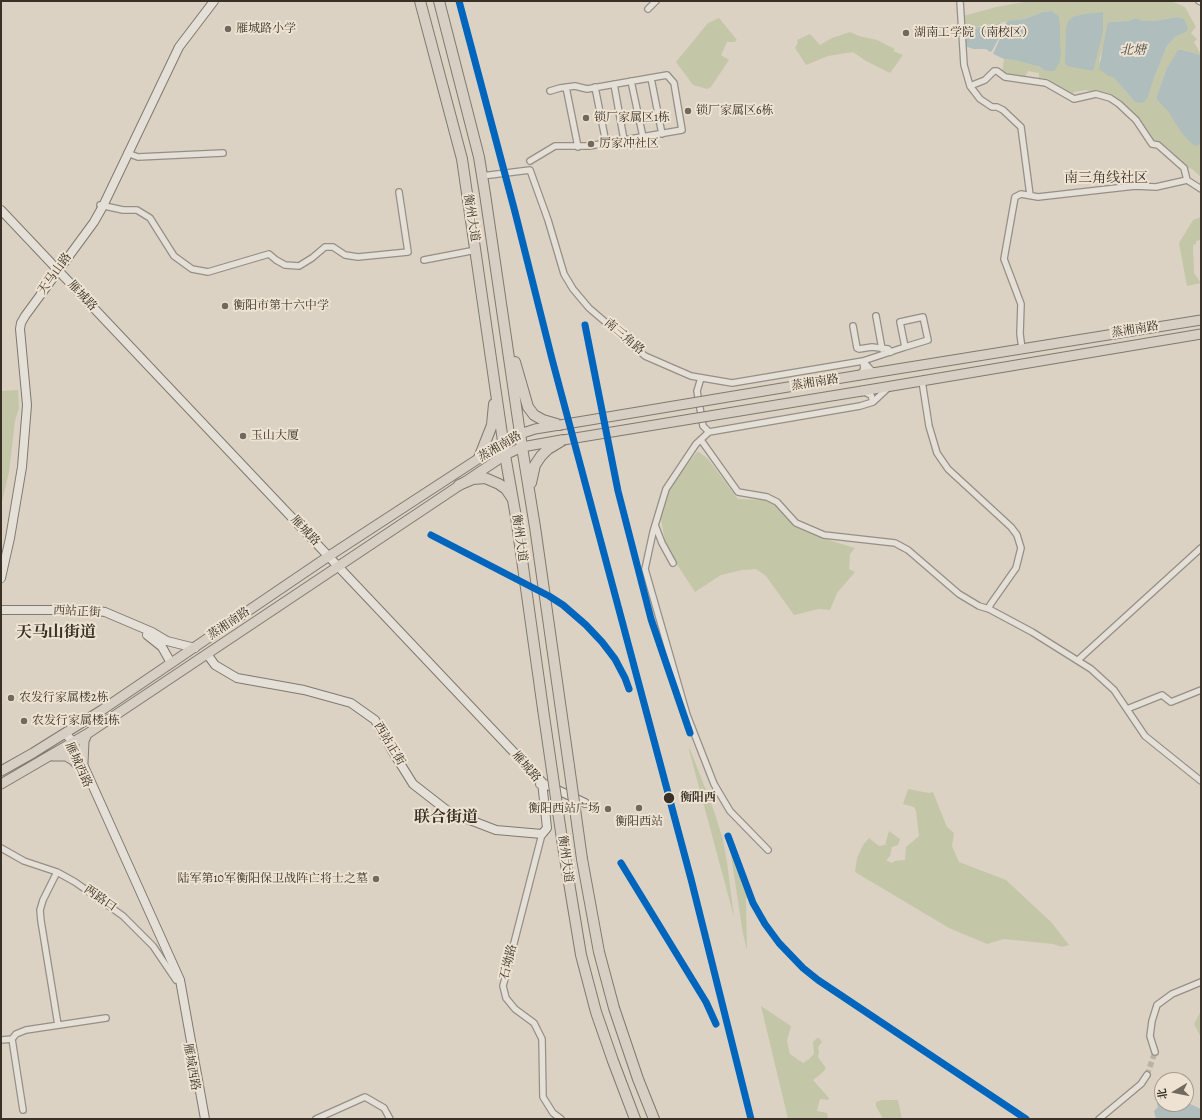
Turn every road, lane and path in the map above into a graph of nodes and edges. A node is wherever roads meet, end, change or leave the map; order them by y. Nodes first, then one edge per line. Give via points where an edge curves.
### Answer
1 (211, 1) edge
2 (214, 1) edge
3 (420, 1) edge
4 (439, 1) edge
5 (656, 1) edge
6 (960, 1) edge
7 (648, 10) dead end
8 (651, 78) junction
9 (632, 81) junction
10 (614, 84) junction
11 (970, 86) junction
12 (566, 87) junction
13 (595, 87) junction
14 (550, 91) dead end
15 (662, 134) junction
16 (642, 137) junction
17 (624, 140) junction
18 (606, 143) junction
19 (578, 147) junction
20 (127, 153) junction
21 (224, 153) dead end
22 (530, 161) dead end
23 (482, 176) junction
24 (1187, 180) junction
25 (1201, 189) edge
26 (399, 192) dead end
27 (1030, 195) junction
28 (102, 205) junction
29 (1, 210) edge
30 (1, 216) edge
31 (476, 250) junction
32 (424, 260) dead end
33 (56, 270) junction
34 (876, 316) dead end
35 (1201, 320) edge
36 (504, 325) junction
37 (853, 326) dead end
38 (1201, 334) edge
39 (905, 347) junction
40 (882, 349) junction
41 (1022, 349) junction
42 (891, 352) junction
43 (509, 360) junction
44 (863, 362) junction
45 (492, 363) junction
46 (875, 373) junction
47 (860, 376) junction
48 (701, 378) junction
49 (922, 381) junction
50 (889, 387) junction
51 (496, 388) junction
52 (862, 391) junction
53 (525, 396) junction
54 (873, 402) junction
55 (518, 418) junction
56 (560, 425) junction
57 (709, 432) junction
58 (520, 434) junction
59 (563, 440) junction
60 (701, 440) junction
61 (504, 442) junction
62 (522, 447) junction
63 (506, 455) junction
64 (479, 458) junction
65 (459, 485) junction
66 (530, 495) junction
67 (513, 499) junction
68 (655, 525) junction
69 (1201, 548) edge
70 (327, 557) junction
71 (1, 560) edge
72 (673, 563) dead end
73 (336, 567) junction
74 (1, 578) edge
75 (989, 609) junction
76 (1, 612) edge
77 (195, 648) junction
78 (207, 654) junction
79 (1078, 660) junction
80 (170, 663) junction
81 (1201, 690) edge
82 (1127, 709) junction
83 (65, 733) junction
84 (87, 734) junction
85 (71, 744) junction
86 (52, 756) junction
87 (80, 764) junction
88 (1, 771) edge
89 (1201, 781) edge
90 (1, 784) edge
91 (541, 784) junction
92 (585, 803) dead end
93 (542, 834) junction
94 (1, 848) edge
95 (768, 850) dead end
96 (57, 872) junction
97 (599, 952) junction
98 (581, 955) junction
99 (176, 980) junction
100 (1201, 982) edge
101 (614, 1008) junction
102 (596, 1012) junction
103 (106, 1018) dead end
104 (58, 1025) junction
105 (12, 1039) junction
106 (1, 1040) edge
107 (1155, 1052) tunnel mouth
108 (1148, 1075) tunnel mouth
109 (23, 1110) dead end
110 (201, 1119) edge
111 (206, 1119) edge
112 (316, 1119) edge
113 (390, 1119) edge
114 (561, 1119) edge
115 (635, 1119) edge
116 (654, 1119) edge
117 (1099, 1119) edge

1 - 28 street, 天马山路 via 177,46
2 - 20 street, 天马山路 via 179,47
3 - 31 highway, 衡州大道 via 462,159
4 - 23 highway, 衡州大道
5 - 7 street
6 - 11 street via 964,65
8 - 9 street
8 - 15 street
8 - 15 street via 667,75 674,83 682,130
9 - 10 street
9 - 16 street
10 - 13 street
10 - 17 street
11 - 24 street via 985,80 996,71 1005,77 1046,83 1074,100 1096,94 1110,98 1136,120 1152,144 1158,145 1184,168
11 - 27 street via 980,99 992,107 1003,110 1021,127
12 - 13 street
12 - 14 street
12 - 19 street
13 - 18 street
15 - 16 street
16 - 17 street
17 - 18 street
18 - 19 street
19 - 22 street via 555,146
20 - 21 street via 138,157
20 - 28 street, 天马山路
23 - 36 highway, 衡州大道
23 - 48 street, 南三角路 via 530,170 564,274 573,289 589,308 646,356
24 - 25 street
24 - 27 street via 1156,187 1135,186
26 - 28 street via 408,252 358,257 345,255 333,247 325,248 299,266 285,265 269,254 208,272 192,269 174,256 150,218 137,210
27 - 41 street via 1021,194 1015,197 1004,259 1021,304
28 - 33 street, 天马山路
29 - 33 street, 雁城路
30 - 33 street, 雁城路
31 - 32 street
31 - 45 highway, 衡州大道
33 - 70 street, 雁城路
33 - 71 street, 天马山路 via 18,322 23,404 18,466
33 - 74 street, 天马山路 via 21,323 27,405 22,467
34 - 40 street
35 - 41 main road, 蒸湘南路
36 - 43 highway, 衡州大道
36 - 53 highway
37 - 40 street via 857,348
38 - 49 main road, 蒸湘南路
39 - 39 street, 南三角路 via 900,322 923,316 928,340
39 - 42 street, 南三角路
40 - 42 street
41 - 46 main road, 蒸湘南路
42 - 44 street, 南三角路
43 - 45 highway via 506,367 501,369
43 - 55 highway, 衡州大道
44 - 46 street
44 - 47 street via 864,369
44 - 48 street, 南三角路 via 732,383
45 - 51 highway, 衡州大道
46 - 47 main road, 蒸湘南路
47 - 56 main road, 蒸湘南路, bridge
48 - 57 street via 697,391 703,426
49 - 50 main road, 蒸湘南路
49 - 75 street via 928,426 937,453 948,469 1017,535 1020,548 1016,568
50 - 52 main road, 蒸湘南路
50 - 54 street
51 - 61 highway, 衡州大道
51 - 64 highway via 492,425
52 - 54 street via 871,395
52 - 59 main road, 蒸湘南路, bridge
53 - 55 highway
53 - 56 highway via 534,415
54 - 57 street
55 - 58 highway, 衡州大道
56 - 58 main road, 蒸湘南路
57 - 60 street
58 - 61 main road, 蒸湘南路
58 - 62 highway, 衡州大道
59 - 62 main road, 蒸湘南路
59 - 66 highway via 548,449 535,465
60 - 68 street via 666,489
60 - 75 street via 738,492 767,497 777,502 796,523 824,535 895,543 908,550 959,594
61 - 63 highway, 衡州大道
61 - 64 main road, 蒸湘南路
62 - 63 main road, 蒸湘南路
62 - 66 highway, 衡州大道
63 - 65 main road, 蒸湘南路
63 - 67 highway, 衡州大道
64 - 70 main road, 蒸湘南路
65 - 67 highway via 473,479 485,478 500,484
65 - 73 main road, 蒸湘南路
66 - 97 highway, 衡州大道, bridge via 582,859
67 - 98 highway, 衡州大道, bridge
68 - 72 street
68 - 95 street via 645,569 687,716 714,784 730,811
69 - 79 street
70 - 73 street, 雁城路
70 - 77 main road, 蒸湘南路
73 - 78 main road, 蒸湘南路
73 - 91 street, 雁城路
75 - 79 street
76 - 77 street, 西站正街 via 106,612 167,641
76 - 80 street, 西站正街 via 104,615 150,636 162,647
77 - 80 main road, 蒸湘南路
78 - 84 main road, 蒸湘南路
78 - 93 street, 西站正街 via 215,665 237,678 304,690 351,703 375,720 413,784 449,812 496,830
79 - 82 street via 1092,669 1114,690
80 - 83 main road, 蒸湘南路
81 - 82 street via 1171,702 1162,695
82 - 89 street via 1145,736
83 - 85 street, 雁城西路
83 - 88 main road, 蒸湘南路
84 - 85 main road, 蒸湘南路
84 - 87 main road
85 - 86 main road, 蒸湘南路
85 - 87 street, 雁城西路
86 - 87 main road via 66,756
86 - 90 main road, 蒸湘南路
87 - 99 street, 雁城西路
87 - 111 street, 雁城西路 via 180,980
91 - 92 street
91 - 93 street, 雁城路 via 545,828
93 - 114 street, 石坳路 via 503,986 506,998 515,1009 534,1023 542,1039 543,1097 553,1113
94 - 96 street, 两路口 via 24,861
96 - 99 street, 两路口 via 123,916 153,946
96 - 104 street via 40,910
97 - 98 highway via 591,958
97 - 101 highway, 衡州大道
98 - 102 highway, 衡州大道
99 - 110 street, 雁城西路
100 - 107 street via 1172,994 1157,1005 1150,1036
101 - 102 highway via 607,1001 603,1001
101 - 116 highway, 衡州大道
102 - 115 highway, 衡州大道
103 - 104 street
104 - 105 street via 26,1030 16,1034
105 - 106 street
105 - 109 street
108 - 117 street via 1141,1084
112 - 113 street via 365,1097 384,1108

